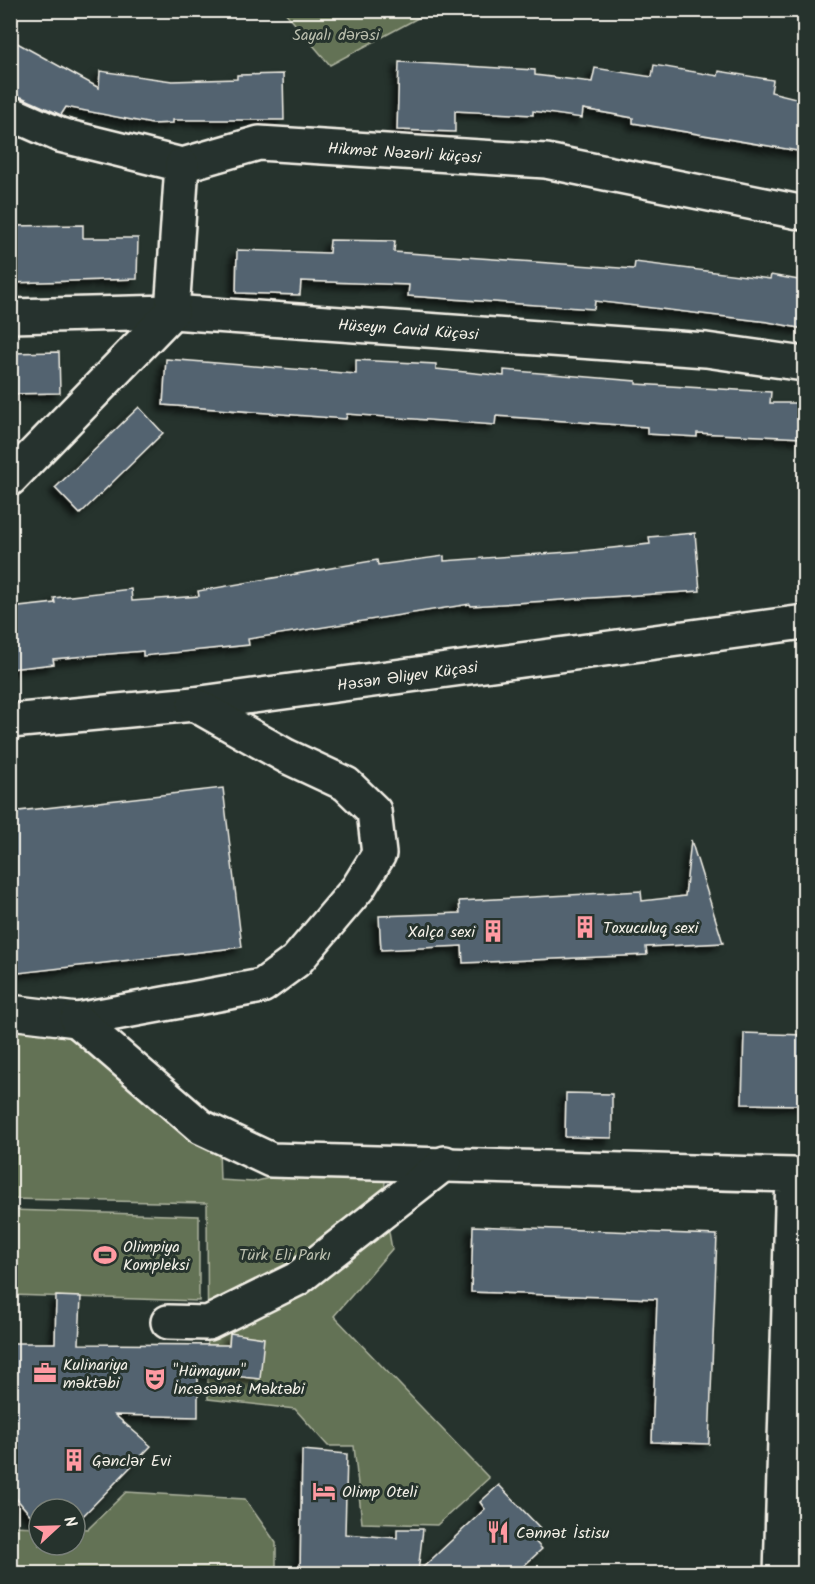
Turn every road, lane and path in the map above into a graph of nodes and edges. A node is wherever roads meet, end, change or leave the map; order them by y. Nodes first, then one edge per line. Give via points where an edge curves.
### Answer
1 (10, 113) edge
2 (182, 165) junction
3 (804, 213) edge
4 (172, 312) junction
5 (10, 316) edge
6 (804, 364) edge
7 (10, 479) edge
8 (804, 622) edge
9 (194, 704) junction
10 (10, 721) edge
11 (10, 1012) edge
12 (77, 1020) junction
13 (445, 1163) junction
14 (799, 1175) edge
15 (168, 1322) dead end
16 (796, 1394) edge
17 (781, 1574) edge

1 - 2 street, Hikmət Nəzərli küçəsi via 60,135
2 - 3 street, Hikmət Nəzərli küçəsi via 259,143 546,161
2 - 4 street
4 - 5 street, Hüseyn Cavid Küçəsi
4 - 6 street, Hüseyn Cavid Küçəsi via 706,350
4 - 7 street
8 - 9 street, Həsən Əliyev Küçəsi
9 - 10 street, Həsən Əliyev Küçəsi
9 - 12 street via 286,756 346,784 374,811 379,854 357,888 296,961 262,986
11 - 12 street
12 - 13 street via 201,1127 271,1160
13 - 14 street
13 - 15 street via 297,1279 208,1323
14 - 16 street
16 - 17 street

